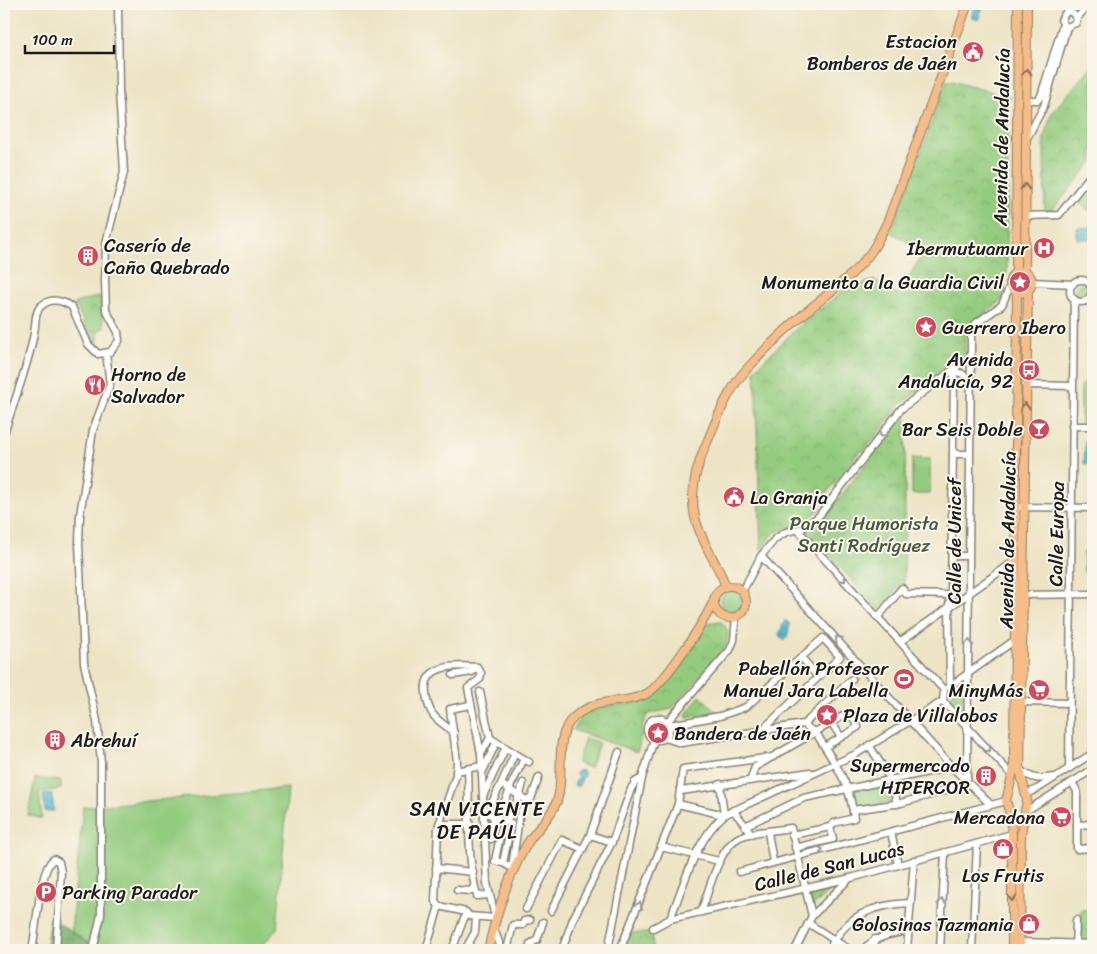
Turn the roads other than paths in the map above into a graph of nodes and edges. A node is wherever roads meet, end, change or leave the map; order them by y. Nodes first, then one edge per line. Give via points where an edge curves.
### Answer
1 (118, 4) edge
2 (968, 4) edge
3 (1018, 4) edge
4 (1028, 4) edge
5 (1065, 4) edge
6 (1089, 4) edge
7 (1062, 15) junction
8 (1077, 18) junction
9 (1065, 26) junction
10 (1027, 100) junction
11 (1026, 138) junction
12 (1093, 172) edge
13 (1025, 216) junction
14 (1016, 271) junction
15 (1025, 271) junction
16 (1032, 282) junction
17 (1073, 284) junction
18 (1010, 286) junction
19 (1092, 286) edge
20 (1028, 291) junction
21 (1017, 293) junction
22 (1074, 299) junction
23 (106, 353) junction
24 (970, 356) junction
25 (954, 373) junction
26 (1025, 385) junction
27 (969, 386) junction
28 (1072, 386) junction
29 (1072, 426) junction
30 (1093, 426) edge
31 (4, 434) edge
32 (953, 454) junction
33 (969, 454) junction
34 (1020, 507) junction
35 (1073, 508) junction
36 (1093, 508) edge
37 (798, 530) junction
38 (761, 556) junction
39 (952, 556) junction
40 (968, 556) junction
41 (1015, 561) junction
42 (726, 586) junction
43 (969, 591) junction
44 (742, 592) junction
45 (1070, 594) junction
46 (1093, 594) edge
47 (1022, 595) junction
48 (951, 596) junction
49 (714, 600) junction
50 (949, 606) junction
51 (722, 615) junction
52 (736, 616) junction
53 (878, 617) junction
54 (702, 623) junction
55 (1015, 640) junction
56 (900, 641) junction
57 (802, 658) junction
58 (477, 667) junction
59 (969, 674) junction
60 (453, 675) dead end
61 (818, 677) junction
62 (852, 678) dead end
63 (947, 688) junction
64 (480, 692) dead end
65 (943, 701) junction
66 (1021, 702) junction
67 (1068, 703) junction
68 (470, 705) junction
69 (910, 720) junction
70 (831, 722) junction
71 (668, 724) junction
72 (804, 724) junction
73 (968, 727) junction
74 (763, 730) junction
75 (814, 731) junction
76 (454, 733) junction
77 (841, 737) junction
78 (490, 738) junction
79 (665, 738) junction
80 (654, 740) junction
81 (496, 743) junction
82 (869, 745) junction
83 (825, 746) junction
84 (505, 749) junction
85 (619, 752) dead end
86 (1093, 752) edge
87 (481, 754) junction
88 (514, 755) junction
89 (773, 756) junction
90 (835, 763) junction
91 (952, 767) junction
92 (1069, 768) junction
93 (468, 769) junction
94 (482, 769) junction
95 (1093, 769) edge
96 (818, 770) junction
97 (1020, 770) junction
98 (456, 771) junction
99 (1012, 775) junction
100 (1057, 776) junction
101 (539, 777) dead end
102 (642, 778) junction
103 (752, 779) junction
104 (891, 780) junction
105 (1072, 782) junction
106 (501, 783) junction
107 (523, 783) dead end
108 (968, 783) junction
109 (720, 784) junction
110 (848, 788) junction
111 (510, 789) junction
112 (1010, 789) junction
113 (894, 790) dead end
114 (682, 791) junction
115 (1025, 792) junction
116 (520, 795) junction
117 (483, 798) junction
118 (526, 800) junction
119 (1006, 801) junction
120 (678, 804) junction
121 (897, 804) junction
122 (990, 804) junction
123 (733, 810) junction
124 (853, 810) junction
125 (485, 812) junction
126 (1025, 813) junction
127 (1010, 814) junction
128 (724, 815) junction
129 (505, 821) junction
130 (440, 824) junction
131 (470, 824) junction
132 (1077, 824) junction
133 (1093, 824) edge
134 (745, 826) junction
135 (830, 827) junction
136 (768, 832) junction
137 (890, 832) junction
138 (752, 834) junction
139 (1012, 834) junction
140 (590, 835) junction
141 (792, 835) junction
142 (491, 839) dead end
143 (612, 842) junction
144 (977, 844) junction
145 (661, 847) junction
146 (795, 848) junction
147 (1093, 848) edge
148 (583, 849) junction
149 (945, 853) junction
150 (695, 856) junction
151 (796, 856) junction
152 (914, 860) junction
153 (719, 861) junction
154 (773, 862) junction
155 (898, 865) junction
156 (436, 868) junction
157 (512, 868) junction
158 (473, 872) junction
159 (739, 872) dead end
160 (851, 878) junction
161 (474, 887) junction
162 (805, 889) junction
163 (457, 890) dead end
164 (489, 895) junction
165 (910, 903) junction
166 (439, 906) junction
167 (526, 909) dead end
168 (551, 911) dead end
169 (466, 912) junction
170 (701, 912) junction
171 (812, 916) junction
172 (476, 917) junction
173 (670, 919) junction
174 (530, 920) dead end
175 (1076, 920) dead end
176 (543, 922) dead end
177 (495, 923) junction
178 (808, 923) junction
179 (653, 928) dead end
180 (908, 931) junction
181 (875, 939) junction
182 (834, 940) junction
183 (1093, 944) edge
184 (1020, 946) edge
185 (1075, 947) edge
186 (32, 950) edge
187 (56, 950) edge
188 (92, 950) edge
189 (426, 950) edge
190 (452, 950) edge
191 (465, 950) edge
192 (488, 950) edge
193 (502, 950) edge
194 (507, 950) edge
195 (529, 950) edge
196 (562, 950) edge
197 (608, 950) edge
198 (620, 950) edge
199 (795, 950) edge
200 (829, 950) edge
201 (850, 950) edge
202 (862, 950) edge
203 (874, 950) edge
204 (907, 950) edge
205 (940, 950) edge
206 (972, 950) edge
207 (1012, 950) edge

1 - 23 street via 124,172 106,243 105,281 106,310 120,336 114,348
2 - 42 main road via 879,239 852,274 774,341 744,372 724,403 704,449 696,470 692,499 695,518 703,542
3 - 14 main road, Avenida de Andalucía
10 -> 4 main road, Avenida de Andalucía
5 - 7 street
6 - 8 street
7 - 8 street via 1070,11
7 - 9 street
8 - 9 street via 1076,23
9 - 10 street via 1041,96 1038,100
9 - 11 street via 1044,106
10 - 11 main road, Avenida de Andalucía
13 -> 11 main road, Avenida de Andalucía
12 - 13 street via 1059,215
13 - 15 main road, Avenida de Andalucía
14 - 15 main road
14 - 18 main road via 1010,279
15 - 16 main road
16 - 17 street
16 - 20 main road
17 - 19 street via 1082,280
17 - 22 street via 1070,293
18 - 21 main road
18 - 24 street, Calle de Unicef via 1002,305 971,330
19 - 22 street via 1092,293 1086,301
20 - 21 main road
20 - 26 main road, Avenida de Andalucía
21 - 34 main road, Avenida de Andalucía
22 - 28 street, Calle Europa
23 - 31 street via 98,354 88,344 72,307 56,300 46,302 36,317 31,346
23 - 188 street via 110,384 93,430 80,514 79,543 84,664 97,721 101,762 101,915
24 - 25 street
24 - 27 street, Calle de Unicef
25 - 27 street via 964,374
25 - 32 street
25 -> 37 street via 901,409 818,517
26 - 28 street
34 -> 26 main road, Avenida de Andalucía
27 - 33 street, Calle de Unicef
28 - 29 street, Calle Europa
29 - 30 street
29 - 35 street, Calle Europa
32 - 33 street
32 - 39 street
33 - 40 street, Calle de Unicef
34 - 35 street
34 - 41 main road, Avenida de Andalucía
34 - 47 main road, Avenida de Andalucía
35 - 36 street
35 - 45 street, Calle Europa
37 - 38 street via 780,535
37 -> 53 street
38 - 44 street
69 -> 38 street
39 - 40 street
39 - 48 street
40 - 43 street, Calle de Unicef
41 - 43 street
41 - 55 main road, Avenida de Andalucía
42 - 44 main road
42 - 49 main road via 718,591
43 - 50 street
59 -> 43 street, Calle de Unicef
44 - 52 main road via 746,606
45 - 46 street
45 - 47 street
45 - 67 street, Calle Europa
47 - 66 main road, Avenida de Andalucía
48 - 50 street
48 - 53 street via 906,594 902,588
49 - 51 main road
49 - 54 main road
50 - 56 street
50 - 63 street
51 - 52 main road
51 - 54 main road
52 - 71 street via 730,650
53 - 56 street
54 - 157 main road via 661,680 646,694 597,703 574,718 564,732 562,780 557,801
55 - 59 street
55 - 99 main road, Avenida de Andalucía
56 - 63 street
57 - 61 street
57 - 61 street via 823,638 840,657
57 - 71 street via 746,707 720,716
58 - 60 street via 472,672
58 - 68 street via 480,679 468,688
58 - 76 street via 447,667 428,676 425,687 429,709
59 - 63 street
59 - 73 street, Calle de Unicef
61 - 74 street
62 - 72 street
63 - 65 street
64 - 78 street
65 - 69 street
65 - 73 street
66 - 67 street
66 - 97 main road, Avenida de Andalucía
67 - 92 street, Calle Europa
68 - 76 street via 450,709
68 - 87 street
69 - 82 street
69 - 91 street
70 - 75 street
70 - 77 street
70 - 77 street via 850,712 858,727
71 - 79 street via 669,732
71 - 80 street via 661,718 650,721 647,732
72 - 74 street
72 - 75 street
73 -> 99 street
73 - 108 street, Calle de Unicef
74 - 79 street via 682,743
75 - 83 street
75 - 89 street
76 - 98 street
77 - 83 street
78 - 81 street
78 - 87 street
79 - 80 street
80 - 102 street
81 - 84 street
81 - 94 street
82 - 90 street
82 - 104 street
83 - 90 street
84 - 88 street
84 - 117 street
85 - 140 street
86 - 92 street
87 - 94 street
88 - 106 street
88 - 111 street via 526,761
89 - 103 street via 755,767
89 - 114 street via 683,769
90 - 96 street
90 - 110 street
91 - 104 street
91 - 108 street
92 - 100 street
93 - 94 street
93 - 98 street
93 - 131 street
94 - 117 street
95 - 105 street
96 - 103 street
96 - 123 street
97 - 100 street via 1039,780
97 - 115 main road, Avenida de Andalucía
98 - 130 street
99 - 112 main road, Avenida de Andalucía
100 - 115 street via 1039,788
101 - 118 street via 531,799
102 - 143 street via 631,789
102 - 197 street
103 - 109 street
104 - 110 street
105 - 126 street
105 - 132 street via 1076,791
106 - 111 street
106 - 125 street
107 - 116 street
108 - 121 street
108 - 122 street
109 - 114 street
109 - 128 street
110 - 124 street
110 - 134 street via 804,798
111 - 116 street
111 - 129 street
112 - 115 main road via 1015,787
112 - 119 main road
113 - 121 street
114 - 120 street
115 - 126 main road
116 - 118 street
116 - 129 street
117 - 125 street
118 - 129 street
119 - 122 street
119 - 127 main road
120 - 128 street
120 - 145 street
121 - 124 street
122 - 137 street
123 - 128 street
123 - 134 street
124 - 135 street via 854,818
125 - 129 street
125 - 164 street
126 - 127 main road
126 - 184 main road via 1021,834
127 - 139 main road
128 - 150 street via 712,826
129 - 142 street
129 - 157 street
129 - 157 street via 503,863
130 - 131 street
130 - 156 street
131 - 158 street
132 - 133 street
132 - 147 street via 1077,849
134 - 138 street
135 - 141 street
135 - 146 street via 833,839
136 - 138 street
136 - 141 street via 791,828
136 - 154 street
151 -> 137 street
137 - 155 street
138 - 153 street via 740,837
139 - 144 street, Calle de San Lucas
139 -> 207 main road
140 - 143 street
140 - 148 street
141 - 146 street
143 - 196 street via 573,919
144 - 149 street, Calle de San Lucas
144 - 206 street
145 - 150 street
198 -> 145 street
146 - 151 street
148 - 167 street via 562,840
148 - 168 street
149 - 152 street, Calle de San Lucas
205 -> 149 street
150 - 153 street
150 - 173 street
151 - 154 street
151 - 162 street
152 - 155 street, Calle de San Lucas
152 - 165 street
153 - 170 street
154 - 159 street
155 - 160 street, Calle de San Lucas
156 - 158 street
156 - 166 street via 435,900
157 - 177 main road
158 - 161 street
160 - 162 street, Calle de San Lucas
160 - 171 street
161 - 163 street via 471,891
161 - 164 street via 477,896
162 - 170 street, Calle de San Lucas
162 - 171 street
164 - 177 street
165 - 180 street
165 - 182 street via 880,905 866,911
166 - 169 street
166 - 189 street
169 - 172 street
169 - 190 street
170 - 173 street, Calle de San Lucas
171 - 178 street
172 - 177 street
172 - 191 street via 475,932
173 - 179 street, Calle de San Lucas
174 - 194 street via 524,921 523,925 513,925
175 - 185 street
176 - 195 street via 537,940 530,944
177 - 192 main road
177 - 193 street
178 - 182 street
178 - 199 street
180 - 181 street
180 - 204 street
181 - 202 street
181 - 203 street
182 - 200 street
182 - 201 street
183 - 185 street
184 - 185 street
186 - 187 street via 39,900 49,865 54,859 59,862 61,872

